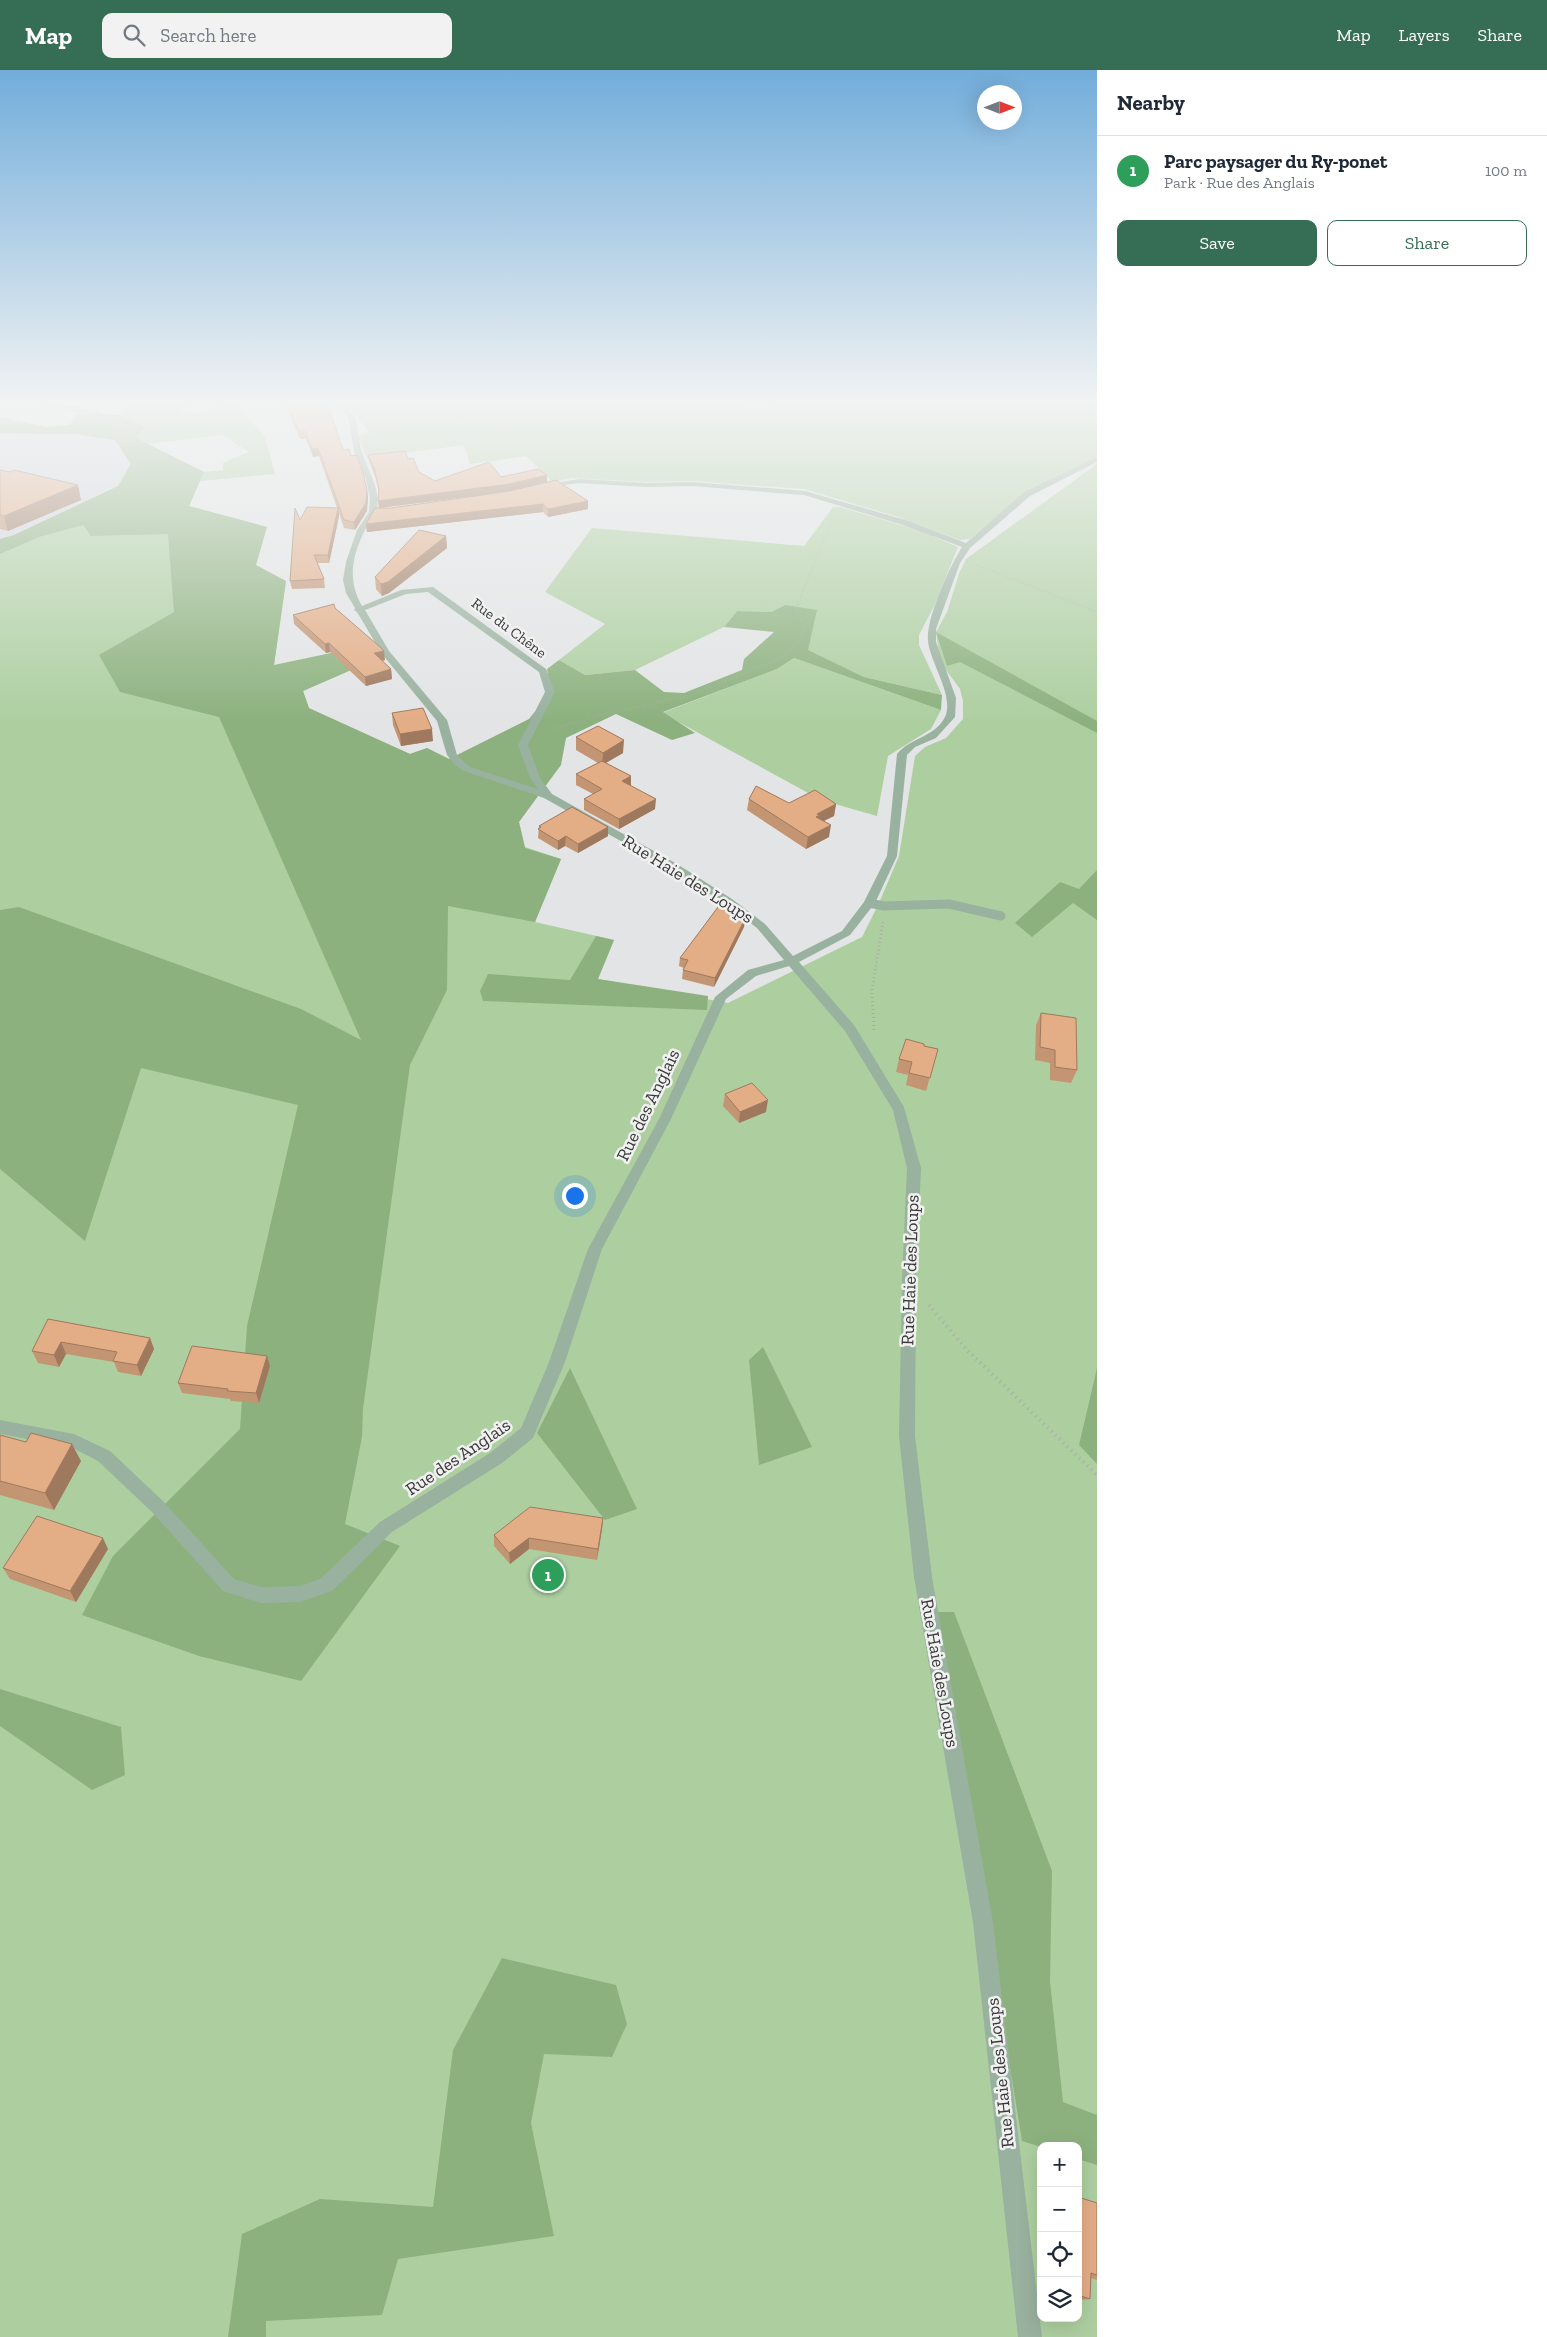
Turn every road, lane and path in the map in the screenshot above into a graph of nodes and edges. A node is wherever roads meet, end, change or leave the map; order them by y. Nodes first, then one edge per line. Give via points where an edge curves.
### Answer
1 (377, 509) edge
2 (837, 509) edge
3 (861, 509) edge
4 (1010, 509) edge
5 (967, 546) junction
6 (959, 558) junction
7 (358, 610) junction
8 (1097, 612) edge
9 (554, 727) dead end
10 (548, 796) junction
11 (869, 903) junction
12 (884, 906) junction
13 (1001, 916) dead end
14 (792, 961) junction
15 (875, 1033) dead end
16 (908, 1279) junction
17 (0, 1427) edge
18 (1097, 1476) edge
19 (1030, 2337) edge

1 - 7 street, Rue Haie des Loups via 378,512 361,530 350,562 347,580
2 - 9 path via 798,604 797,616 807,626 800,641 780,659 688,696
3 - 5 street
4 - 5 street
5 - 6 street
6 - 8 path
6 - 11 street, Rue des Anglais via 932,629 932,642 951,698 950,716 933,736 912,744 902,754 892,856
7 - 10 street, Rue Haie des Loups via 384,652 442,720 452,755 458,763 466,769
7 - 10 street, Rue du Chêne via 404,592 430,589 542,671 550,692 523,745 535,778
10 - 14 street, Rue Haie des Loups via 673,866 728,901 761,926
11 - 12 lane
11 - 14 street, Rue des Anglais via 846,934
12 - 13 lane via 949,904
12 - 15 path via 872,990
14 - 16 street, Rue Haie des Loups via 850,1028 899,1110 914,1168
14 - 17 street, Rue des Anglais via 752,973 720,997 665,1119 595,1249 557,1362 527,1433 496,1458 386,1527 326,1585 300,1594 261,1595 228,1585 158,1507 104,1456 74,1442
16 - 18 path via 966,1350
16 - 19 street, Rue Haie des Loups via 906,1436 923,1576 983,1922

